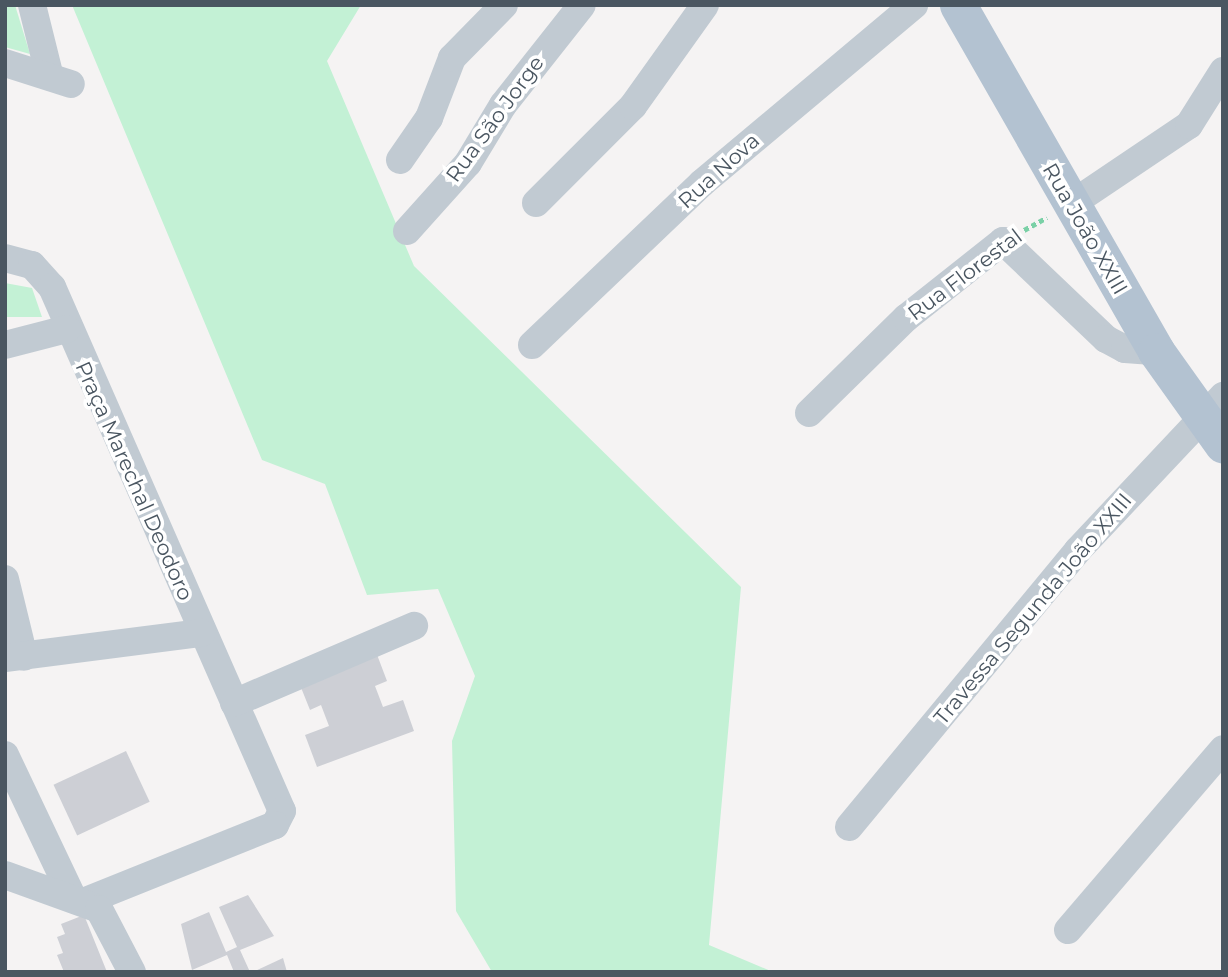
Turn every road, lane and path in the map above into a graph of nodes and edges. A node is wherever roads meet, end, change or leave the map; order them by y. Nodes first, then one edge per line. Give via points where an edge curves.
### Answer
1 (32, 5) edge
2 (505, 5) edge
3 (582, 5) edge
4 (705, 5) edge
5 (914, 5) edge
6 (958, 5) edge
7 (5, 62) edge
8 (1223, 71) edge
9 (400, 160) dead end
10 (536, 203) dead end
11 (1070, 205) junction
12 (407, 231) dead end
13 (1003, 241) junction
14 (5, 258) edge
15 (66, 329) junction
16 (5, 345) edge
17 (532, 345) dead end
18 (1156, 351) junction
19 (809, 412) dead end
20 (1215, 420) edge
21 (5, 579) edge
22 (414, 626) dead end
23 (201, 633) junction
24 (15, 658) edge
25 (234, 704) junction
26 (1223, 749) edge
27 (5, 755) edge
28 (849, 827) dead end
29 (5, 875) edge
30 (79, 899) junction
31 (1068, 930) dead end
32 (132, 972) edge

1 - 7 street via 60,80
2 - 9 street via 452,58 429,118
3 - 12 street, Rua São Jorge via 503,105 468,163
4 - 10 street via 634,106
5 - 17 street, Rua Nova via 702,183
6 - 11 main road, Rua João XXIII
8 - 11 street via 1189,125
11 - 13 path, Rua Florestal
11 - 18 main road, Rua João XXIII
13 - 18 street via 1106,339 1125,349
13 - 19 street, Rua Florestal via 906,318
14 - 15 street, Praça Marechal Deodoro via 40,271
15 - 16 street
15 - 23 street, Praça Marechal Deodoro
18 - 20 main road, Rua João XXIII
20 - 28 street, Travessa Segunda João XXIII via 1051,581
21 - 24 street
22 - 25 street
23 - 24 street
23 - 25 street, Praça Marechal Deodoro
25 - 30 street, Praça Marechal Deodoro via 281,804 275,825
26 - 31 street
27 - 30 street
29 - 30 street
30 - 32 street via 110,922

